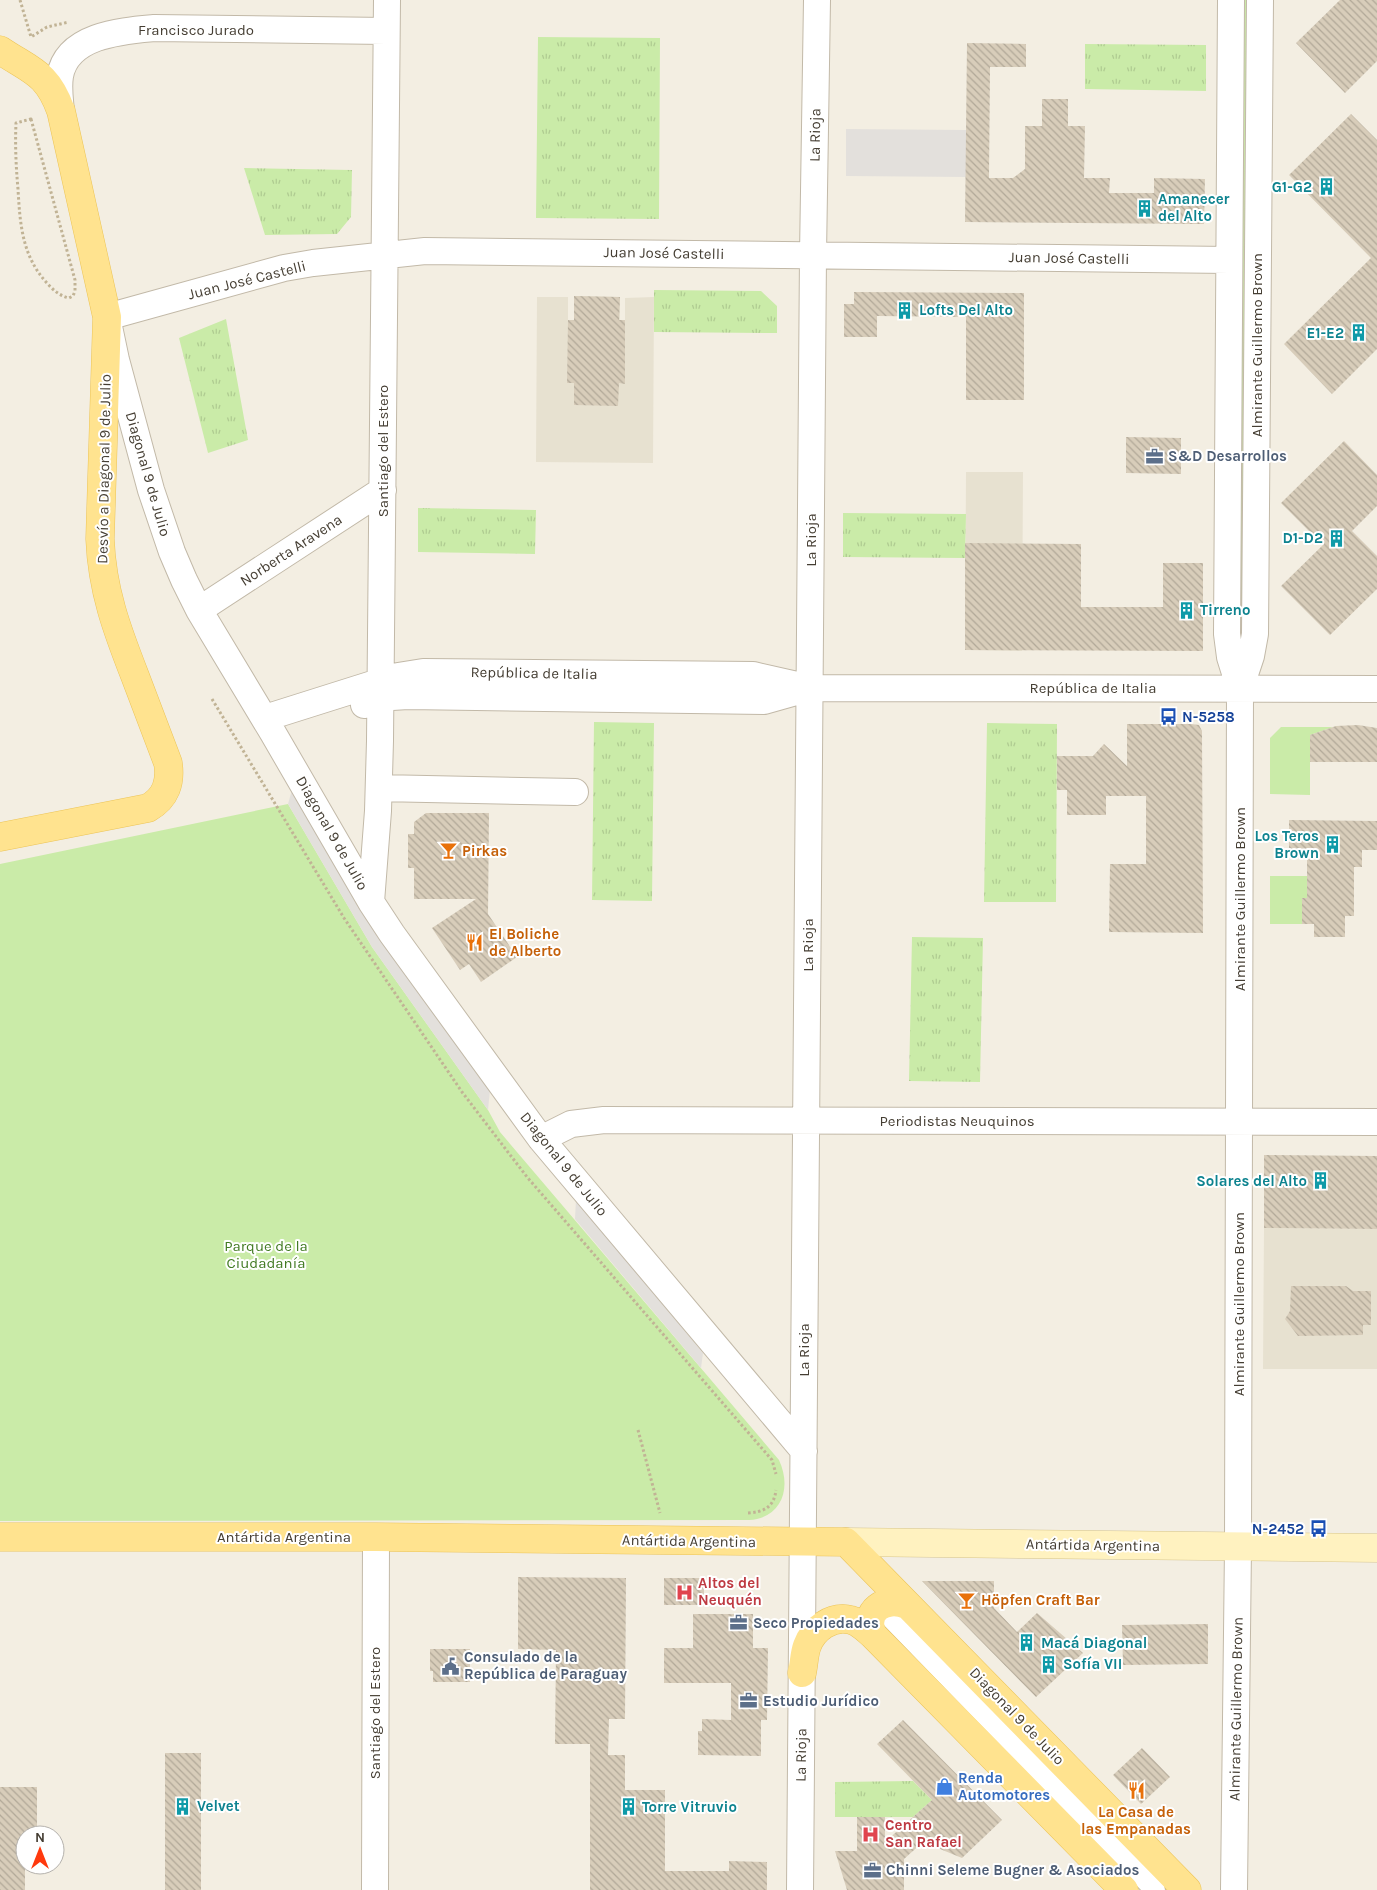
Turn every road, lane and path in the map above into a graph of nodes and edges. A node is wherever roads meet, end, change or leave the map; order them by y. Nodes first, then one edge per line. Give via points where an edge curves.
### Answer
1 (20, 0) edge
2 (387, 0) edge
3 (818, 0) edge
4 (1231, 0) edge
5 (1260, 0) edge
6 (386, 31) junction
7 (31, 36) dead end
8 (0, 50) edge
9 (61, 112) junction
10 (31, 119) joint
11 (813, 255) junction
12 (384, 256) junction
13 (1229, 260) junction
14 (107, 318) junction
15 (383, 490) junction
16 (199, 610) junction
17 (810, 688) junction
18 (1240, 689) junction
19 (1377, 689) edge
20 (381, 691) junction
21 (212, 699) dead end
22 (269, 726) junction
23 (379, 788) junction
24 (576, 792) dead end
25 (0, 837) edge
26 (371, 902) junction
27 (806, 1120) junction
28 (1240, 1122) junction
29 (1377, 1122) edge
30 (541, 1139) junction
31 (638, 1430) dead end
32 (804, 1451) junction
33 (777, 1480) dead end
34 (776, 1486) dead end
35 (650, 1513) dead end
36 (660, 1513) junction
37 (669, 1513) dead end
38 (742, 1514) dead end
39 (0, 1537) edge
40 (376, 1537) junction
41 (803, 1542) junction
42 (846, 1542) junction
43 (1238, 1547) junction
44 (1377, 1548) edge
45 (891, 1620) junction
46 (802, 1673) junction
47 (1174, 1887) edge
48 (375, 1890) edge
49 (800, 1890) edge
50 (1124, 1890) edge
51 (1234, 1890) edge

1 - 7 path
2 - 6 street, Santiago del Estero
3 - 11 street, La Rioja
4 - 13 street, Almirante Guillermo Brown
5 - 18 street, Almirante Guillermo Brown via 1255,634
6 - 9 street, Francisco Jurado via 154,28 107,35 75,50 66,61 60,75
6 - 12 street, Santiago del Estero
8 - 9 main road, Diagonal 9 de Julio via 42,77 52,89
9 - 14 main road, Diagonal 9 de Julio
10 - 10 path via 75,280 74,296 69,298 58,294 40,275 31,262 21,233 16,123
11 - 12 street, Juan José Castelli via 447,250
11 - 13 street, Juan José Castelli
11 - 17 street, La Rioja
12 - 14 street, Juan José Castelli via 284,268
12 - 15 street, Santiago del Estero
13 - 18 street, Almirante Guillermo Brown via 1227,634
14 - 16 street, Diagonal 9 de Julio via 160,520
14 - 25 main road, Desvío a Diagonal 9 de Julio via 101,563 113,618 168,763 168,784 157,804 144,810
15 - 16 street, Norberta Aravena
15 - 20 street, Santiago del Estero
16 - 22 street, Diagonal 9 de Julio
17 - 18 street, República de Italia
17 - 20 street, República de Italia via 753,675 423,672 410,673
17 - 27 street, La Rioja
18 - 19 street, República de Italia
18 - 28 street, Almirante Guillermo Brown
20 - 22 street, República de Italia
20 - 23 street, Santiago del Estero
21 - 33 path via 344,918 462,1092 527,1177 772,1460
22 - 26 street, Diagonal 9 de Julio
23 - 24 street
23 - 26 street, Santiago del Estero
26 - 30 street, Diagonal 9 de Julio
27 - 28 street, Periodistas Neuquinos
27 - 30 street, Periodistas Neuquinos via 588,1121 570,1124
27 - 32 street, La Rioja
28 - 29 street, Periodistas Neuquinos
28 - 43 street, Almirante Guillermo Brown
30 - 32 street, Diagonal 9 de Julio
31 - 36 path
32 - 41 street, La Rioja
34 - 38 path via 774,1500 769,1507 761,1512
35 - 36 path
36 - 37 path
39 - 40 main road, Antártida Argentina
40 - 41 main road, Antártida Argentina
40 - 48 street, Santiago del Estero
41 - 42 main road, Antártida Argentina
41 - 46 street, La Rioja
42 - 43 main road, Antártida Argentina
42 - 45 main road, Diagonal 9 de Julio
43 - 44 main road, Antártida Argentina
43 - 51 street, Almirante Guillermo Brown
45 - 46 main road, Diagonal 9 de Julio via 858,1623 842,1619 825,1624 808,1645
45 - 47 main road, Diagonal 9 de Julio
45 - 50 main road, Diagonal 9 de Julio
46 - 49 street, La Rioja

